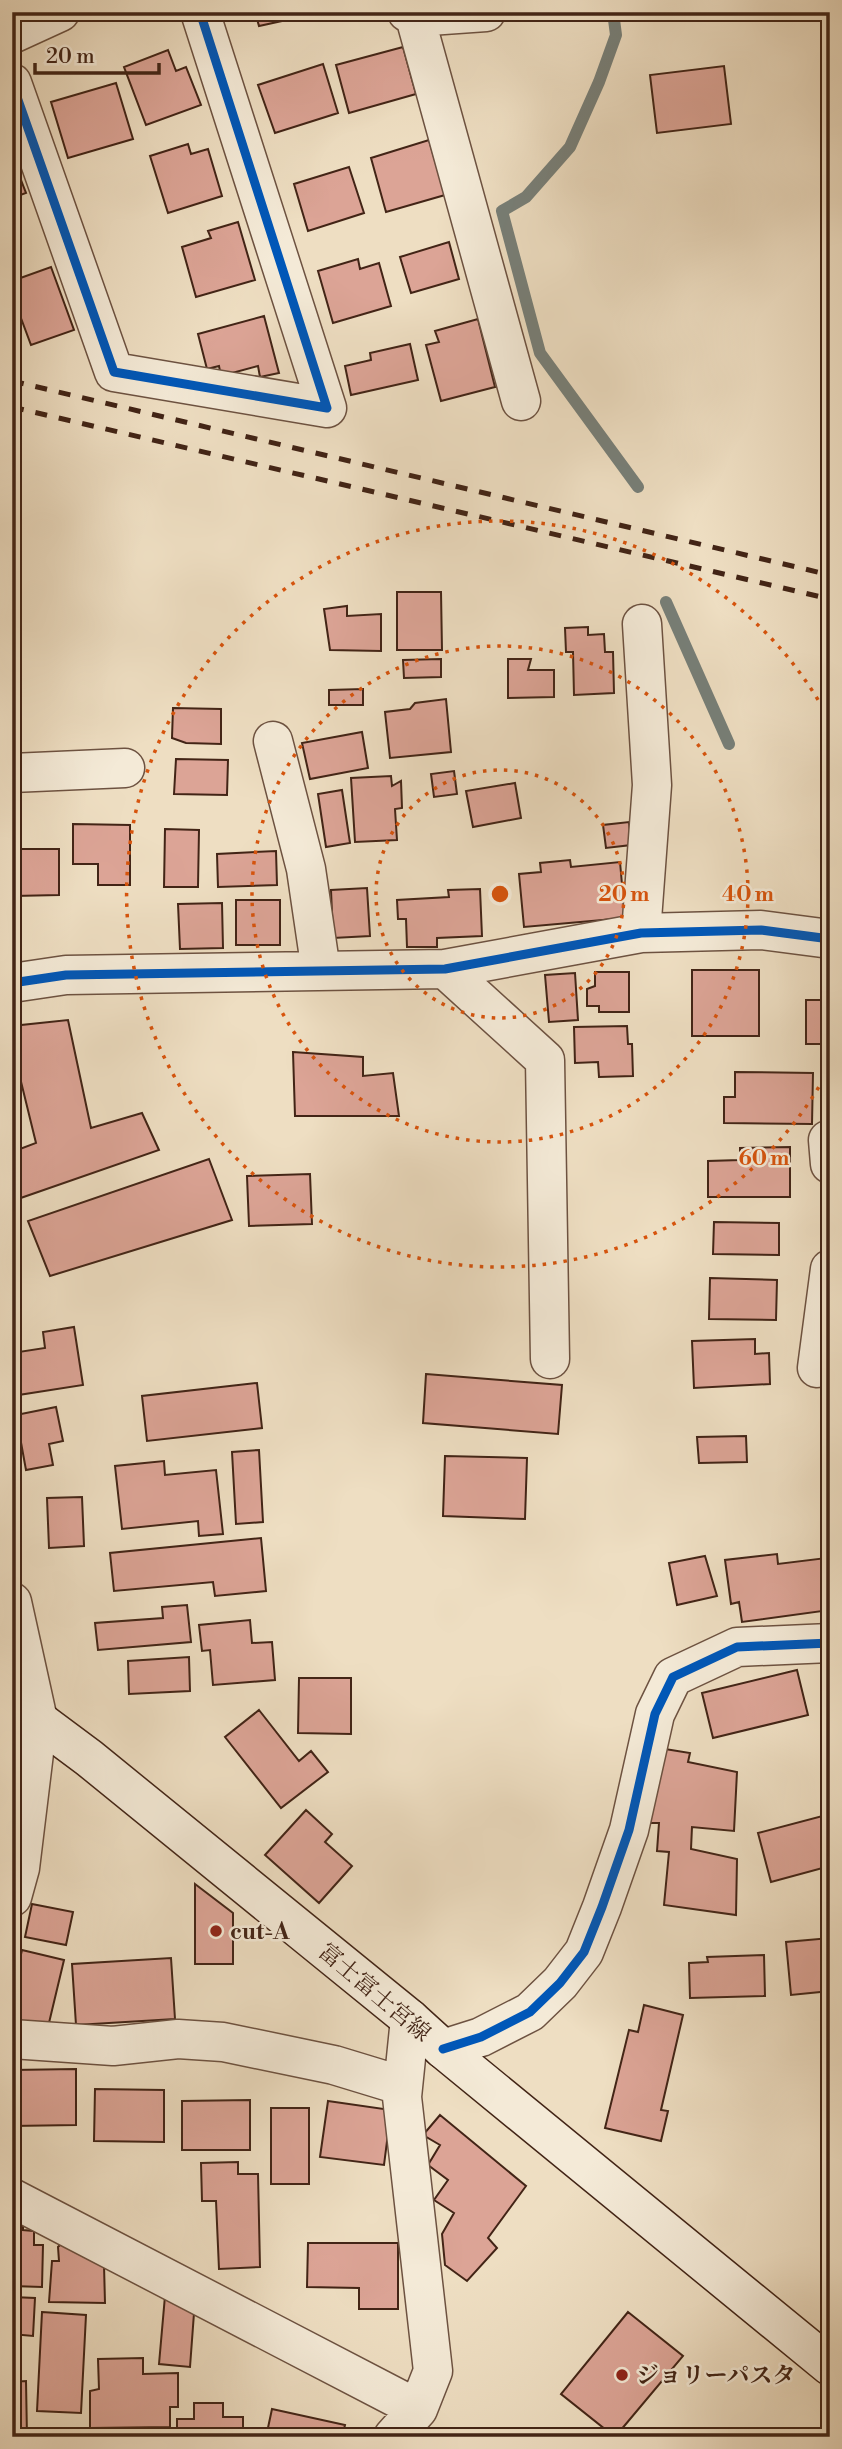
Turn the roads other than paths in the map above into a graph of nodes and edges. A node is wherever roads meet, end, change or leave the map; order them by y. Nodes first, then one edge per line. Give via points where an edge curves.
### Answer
1 (60, 12) edge
2 (200, 12) edge
3 (486, 12) edge
4 (411, 15) edge
5 (12, 34) edge
6 (12, 83) edge
7 (521, 401) dead end
8 (642, 624) dead end
9 (273, 740) dead end
10 (125, 768) dead end
11 (12, 773) edge
12 (641, 933) junction
13 (830, 939) edge
14 (445, 969) junction
15 (321, 971) junction
16 (12, 983) edge
17 (830, 1269) edge
18 (550, 1359) dead end
19 (817, 1367) dead end
20 (12, 1602) edge
21 (830, 1643) edge
22 (25, 1713) edge
23 (12, 1897) edge
24 (410, 2019) junction
25 (12, 2039) edge
26 (443, 2049) junction
27 (403, 2086) junction
28 (12, 2198) edge
29 (830, 2366) edge
30 (418, 2409) junction
31 (393, 2437) edge

1 - 5 street
2 - 6 street via 327,408 114,372
3 - 4 street
4 - 7 street
8 - 12 street via 652,785
9 - 15 street via 306,869
10 - 11 street
12 - 13 street via 761,930
12 - 14 street
14 - 15 street
14 - 18 street via 545,1060
15 - 16 street via 66,975
17 - 19 street
20 - 22 street
21 - 26 street via 737,1647 673,1677 655,1714 629,1830 584,1952 530,2012 481,2037
22 - 23 street via 20,1868
22 - 24 street, 富士富士宮線 via 89,1758
24 - 26 street, 富士富士宮線
24 - 27 street
25 - 27 street via 102,2045 178,2039 222,2042 334,2065
26 - 29 street, 富士富士宮線
27 - 30 street via 433,2371
28 - 30 street
30 - 31 street

